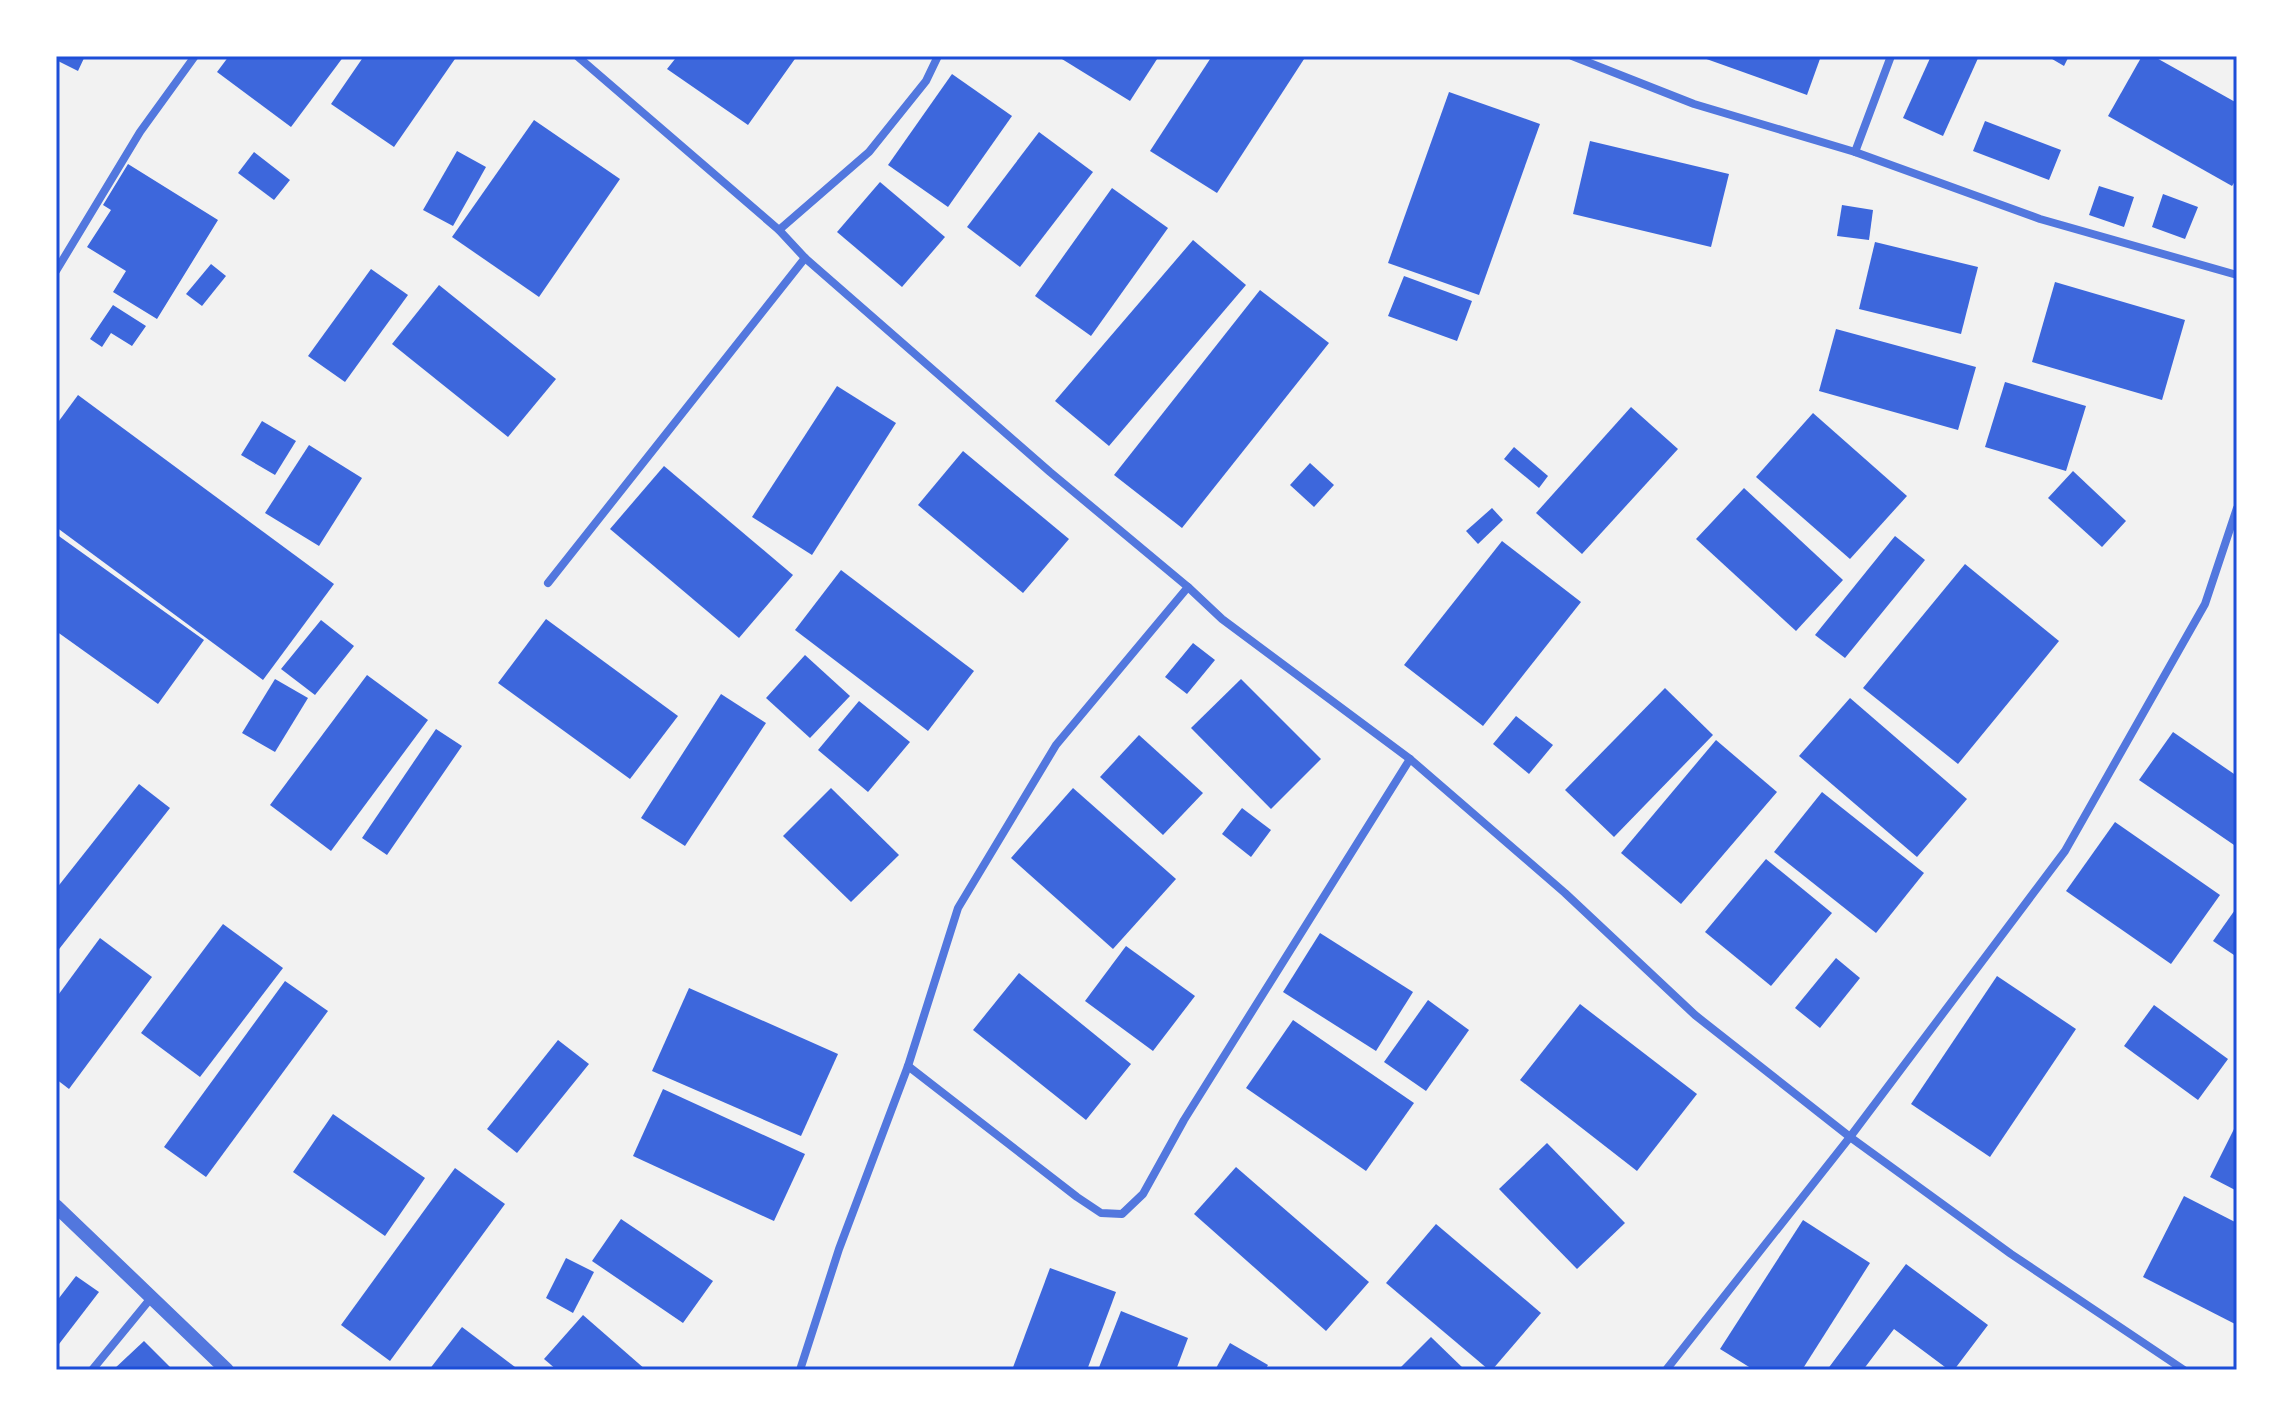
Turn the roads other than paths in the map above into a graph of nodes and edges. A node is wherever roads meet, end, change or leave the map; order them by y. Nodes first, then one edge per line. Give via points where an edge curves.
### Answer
1 (195, 56) edge
2 (577, 56) edge
3 (938, 56) edge
4 (1572, 56) edge
5 (1891, 56) edge
6 (1855, 152) junction
7 (779, 230) junction
8 (805, 258) junction
9 (56, 271) edge
10 (2237, 275) edge
11 (2237, 508) edge
12 (548, 583) dead end
13 (1188, 587) junction
14 (1410, 759) junction
15 (908, 1066) junction
16 (1850, 1137) junction
17 (56, 1206) edge
18 (151, 1298) junction
19 (92, 1370) edge
20 (227, 1370) edge
21 (800, 1370) edge
22 (1666, 1370) edge
23 (2184, 1370) edge

1 - 9 street via 140,132
2 - 7 street
3 - 7 street via 926,81 869,152
4 - 6 street via 1694,104
5 - 6 street
6 - 10 street via 2040,219
7 - 8 street
8 - 12 street
8 - 13 street
11 - 16 street via 2205,604 2065,851
13 - 14 street via 1222,619
13 - 15 street via 1056,745 958,908
14 - 15 street via 1143,1194 1122,1214 1101,1213 1077,1197
14 - 16 street via 1695,1015
15 - 21 street
16 - 22 street
16 - 23 street
17 - 18 street
18 - 19 street
18 - 20 street

